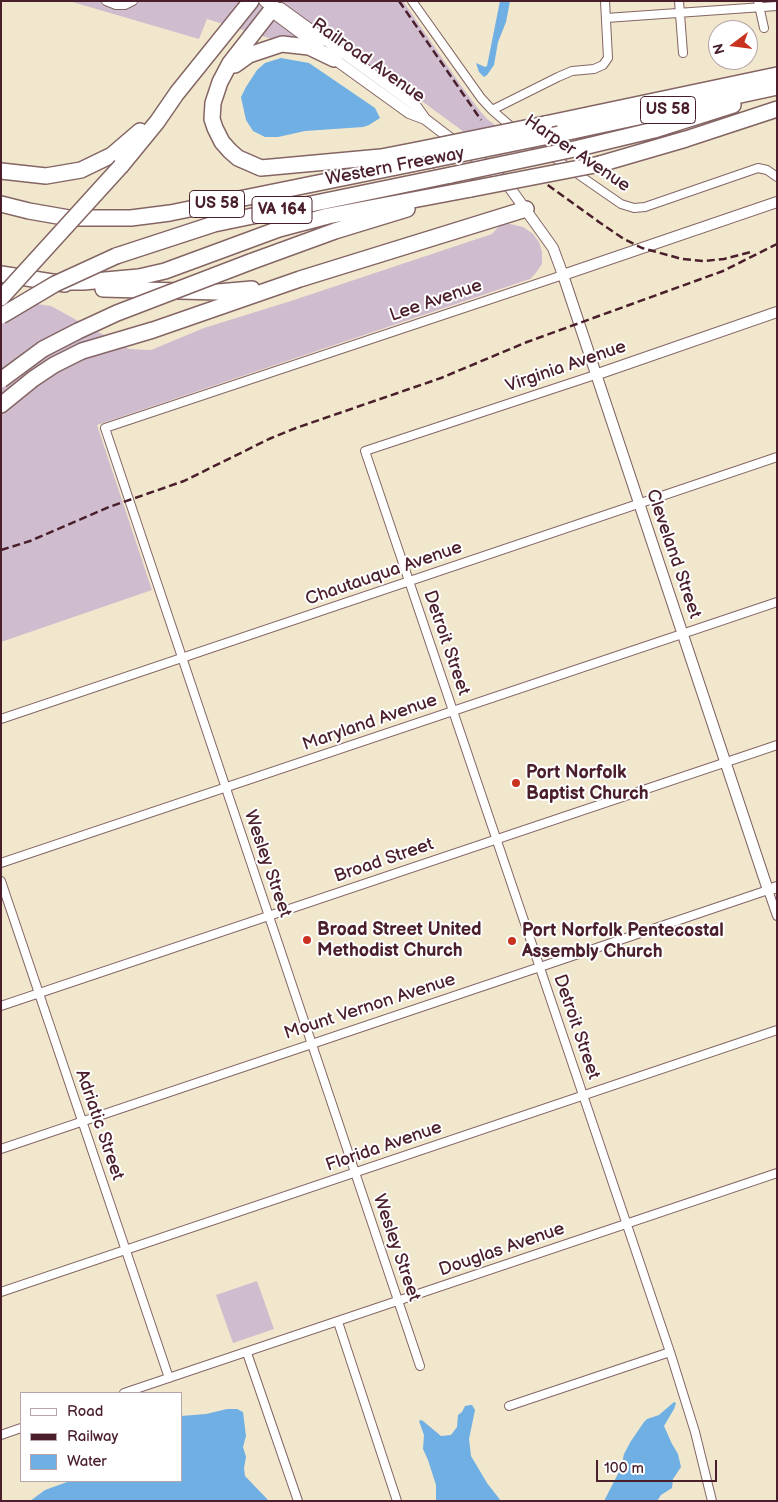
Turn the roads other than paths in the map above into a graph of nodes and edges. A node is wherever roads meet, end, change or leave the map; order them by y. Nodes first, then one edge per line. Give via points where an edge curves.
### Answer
1 (106, 1) edge
2 (133, 1) edge
3 (251, 1) edge
4 (412, 1) edge
5 (605, 1) edge
6 (679, 1) edge
7 (268, 4) edge
8 (759, 4) edge
9 (777, 6) edge
10 (680, 14) junction
11 (606, 18) junction
12 (764, 28) dead end
13 (683, 52) dead end
14 (334, 59) junction
15 (226, 72) junction
16 (777, 76) edge
17 (777, 88) edge
18 (177, 93) junction
19 (777, 109) edge
20 (492, 110) junction
21 (425, 119) junction
22 (1, 171) edge
23 (777, 178) edge
24 (471, 189) junction
25 (777, 202) edge
26 (1, 204) edge
27 (526, 209) junction
28 (1, 274) edge
29 (563, 275) junction
30 (300, 280) junction
31 (49, 282) junction
32 (1, 298) edge
33 (777, 312) edge
34 (1, 316) edge
35 (595, 375) junction
36 (1, 380) edge
37 (1, 405) edge
38 (105, 428) joint
39 (365, 451) joint
40 (777, 457) edge
41 (639, 504) junction
42 (409, 581) junction
43 (777, 602) edge
44 (682, 634) junction
45 (182, 657) junction
46 (453, 711) junction
47 (1, 719) edge
48 (777, 745) edge
49 (725, 763) junction
50 (225, 788) junction
51 (496, 838) junction
52 (1, 863) edge
53 (1, 881) edge
54 (772, 888) edge
55 (777, 916) edge
56 (269, 917) junction
57 (540, 967) junction
58 (39, 993) junction
59 (1, 1006) edge
60 (777, 1030) edge
61 (312, 1044) junction
62 (583, 1096) junction
63 (82, 1121) junction
64 (1, 1149) edge
65 (355, 1173) junction
66 (777, 1173) edge
67 (626, 1223) junction
68 (126, 1250) junction
69 (1, 1292) edge
70 (398, 1302) junction
71 (338, 1322) junction
72 (247, 1352) junction
73 (670, 1352) junction
74 (420, 1366) dead end
75 (169, 1378) junction
76 (127, 1392) edge
77 (509, 1406) dead end
78 (20, 1428) edge
79 (1, 1435) edge
80 (298, 1501) edge
81 (397, 1501) edge
82 (712, 1501) edge

1 - 2 street via 125,5
3 - 18 highway
4 - 20 street, Harper Avenue
5 - 11 street
6 - 10 street
7 - 14 street, Railroad Avenue via 276,15
7 - 15 highway
7 - 21 street, Railroad Avenue via 282,8 415,105
8 - 9 street
8 - 10 street
8 - 12 street
10 - 11 street
10 - 13 street
11 - 20 street via 608,58 604,64 564,74
14 - 15 highway via 309,47 282,44 248,55
14 - 21 street, Railroad Avenue via 409,113
15 - 16 highway, bridge via 213,103 215,128 230,150 250,165 261,168 381,158
17 - 26 highway, US 58, bridge via 170,213 131,218 69,218
17 - 34 highway, Western Freeway / VA 164, bridge via 654,130 214,224 116,256 55,284
18 - 22 highway via 122,147 92,166 46,176
18 - 32 highway, bridge via 121,166
19 - 24 highway, US 58, bridge via 600,164
20 - 23 street, Harper Avenue via 546,153 621,204 634,208 758,168
21 - 27 street, Railroad Avenue via 493,171
24 - 31 highway, US 58 via 328,216 279,229 165,271 139,277
24 - 36 highway, Western Freeway / VA 164, bridge via 335,231 117,313 43,349
25 - 29 street, Lee Avenue
27 - 29 street, Cleveland Street via 552,248
27 - 30 highway
28 - 31 highway, US 58
29 - 35 street, Cleveland Street
29 - 38 street, Lee Avenue
30 - 31 highway via 218,292 117,290
30 - 37 highway via 153,330 82,350 33,379
33 - 35 street, Virginia Avenue
35 - 39 street, Virginia Avenue
35 - 41 street, Cleveland Street
38 - 45 street, Wesley Street
39 - 42 street, Detroit Street
40 - 41 street, Chautauqua Avenue
41 - 42 street, Chautauqua Avenue
41 - 44 street, Cleveland Street
42 - 45 street, Chautauqua Avenue
42 - 46 street, Detroit Street
43 - 44 street, Maryland Avenue
44 - 46 street, Maryland Avenue
44 - 49 street, Cleveland Street
45 - 47 street, Chautauqua Avenue
45 - 50 street, Wesley Street
46 - 50 street, Maryland Avenue
46 - 51 street, Detroit Street
48 - 49 street, Broad Street
49 - 51 street, Broad Street
49 - 54 street, Cleveland Street
50 - 52 street, Maryland Avenue
50 - 56 street, Wesley Street
51 - 56 street, Broad Street
51 - 57 street, Detroit Street
53 - 58 street, Adriatic Street
54 - 55 street, Cleveland Street
54 - 57 street, Mount Vernon Avenue
56 - 58 street, Broad Street
56 - 61 street, Wesley Street
57 - 61 street, Mount Vernon Avenue
57 - 62 street, Detroit Street
58 - 59 street, Broad Street
58 - 63 street, Adriatic Street
60 - 62 street, Florida Avenue
61 - 63 street, Mount Vernon Avenue
61 - 65 street, Wesley Street
62 - 65 street, Florida Avenue
62 - 67 street, Detroit Street
63 - 64 street, Mount Vernon Avenue
63 - 68 street, Adriatic Street
65 - 68 street, Florida Avenue
65 - 70 street, Wesley Street
66 - 67 street, Douglas Avenue
67 - 70 street, Douglas Avenue
67 - 73 street, Detroit Street
68 - 69 street, Florida Avenue
68 - 75 street, Adriatic Street
70 - 71 street, Douglas Avenue
70 - 74 street, Wesley Street
71 - 72 street, Douglas Avenue
71 - 81 street
72 - 75 street, Douglas Avenue
72 - 80 street
73 - 77 street
73 - 82 street, Detroit Street
75 - 76 street, Douglas Avenue
78 - 79 street

